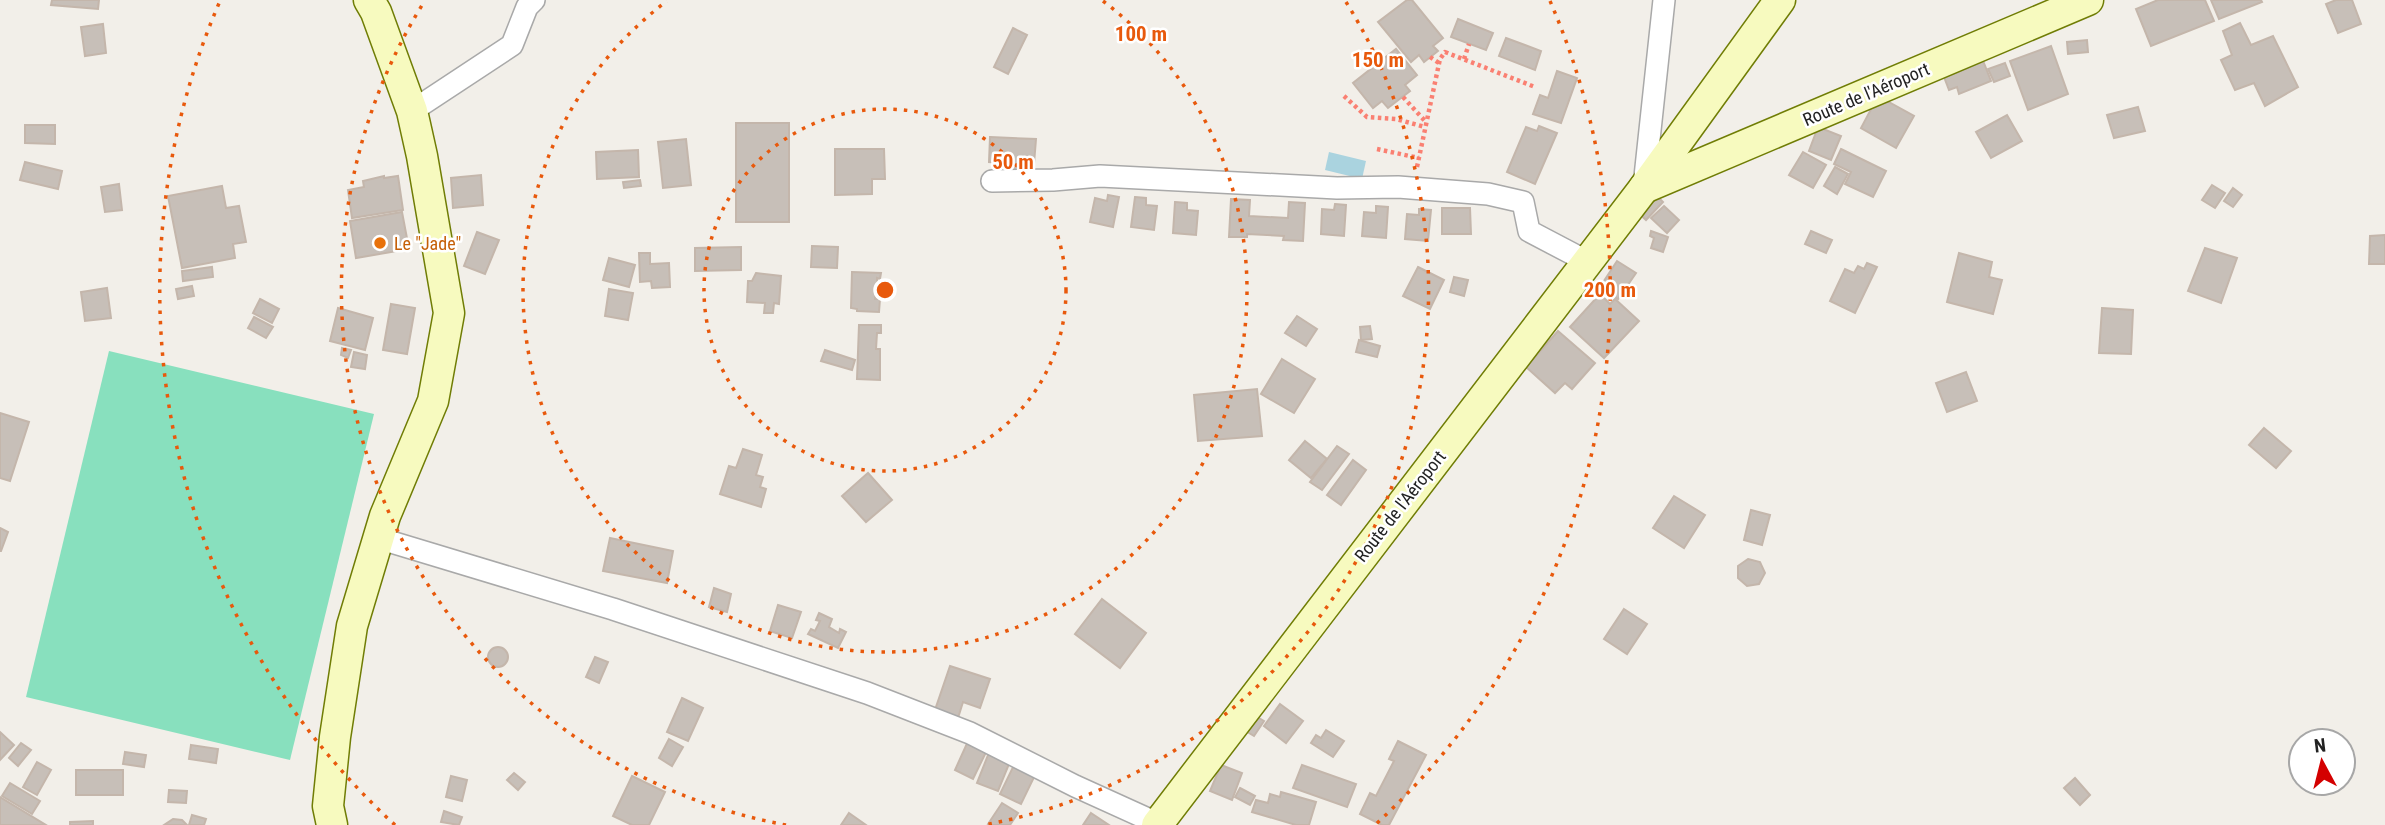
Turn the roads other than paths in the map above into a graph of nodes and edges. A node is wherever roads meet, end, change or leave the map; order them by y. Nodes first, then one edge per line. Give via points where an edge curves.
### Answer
1 (369, 0) edge
2 (534, 0) edge
3 (1664, 0) edge
4 (1780, 0) edge
5 (2088, 0) edge
6 (412, 111) junction
7 (992, 181) dead end
8 (1644, 188) junction
9 (1588, 262) junction
10 (378, 537) junction
11 (332, 825) edge
12 (1159, 825) edge

1 - 6 main road
2 - 6 street via 512,45
3 - 8 street
4 - 8 main road, Route de l'Aéroport
5 - 8 main road, Route de l'Aéroport
6 - 10 main road via 449,313 433,401
7 - 9 street via 1100,176 1488,194 1523,202 1528,231
8 - 9 main road, Route de l'Aéroport
9 - 12 main road, Route de l'Aéroport
10 - 11 main road via 352,626 328,806
10 - 12 street via 867,693 970,733

